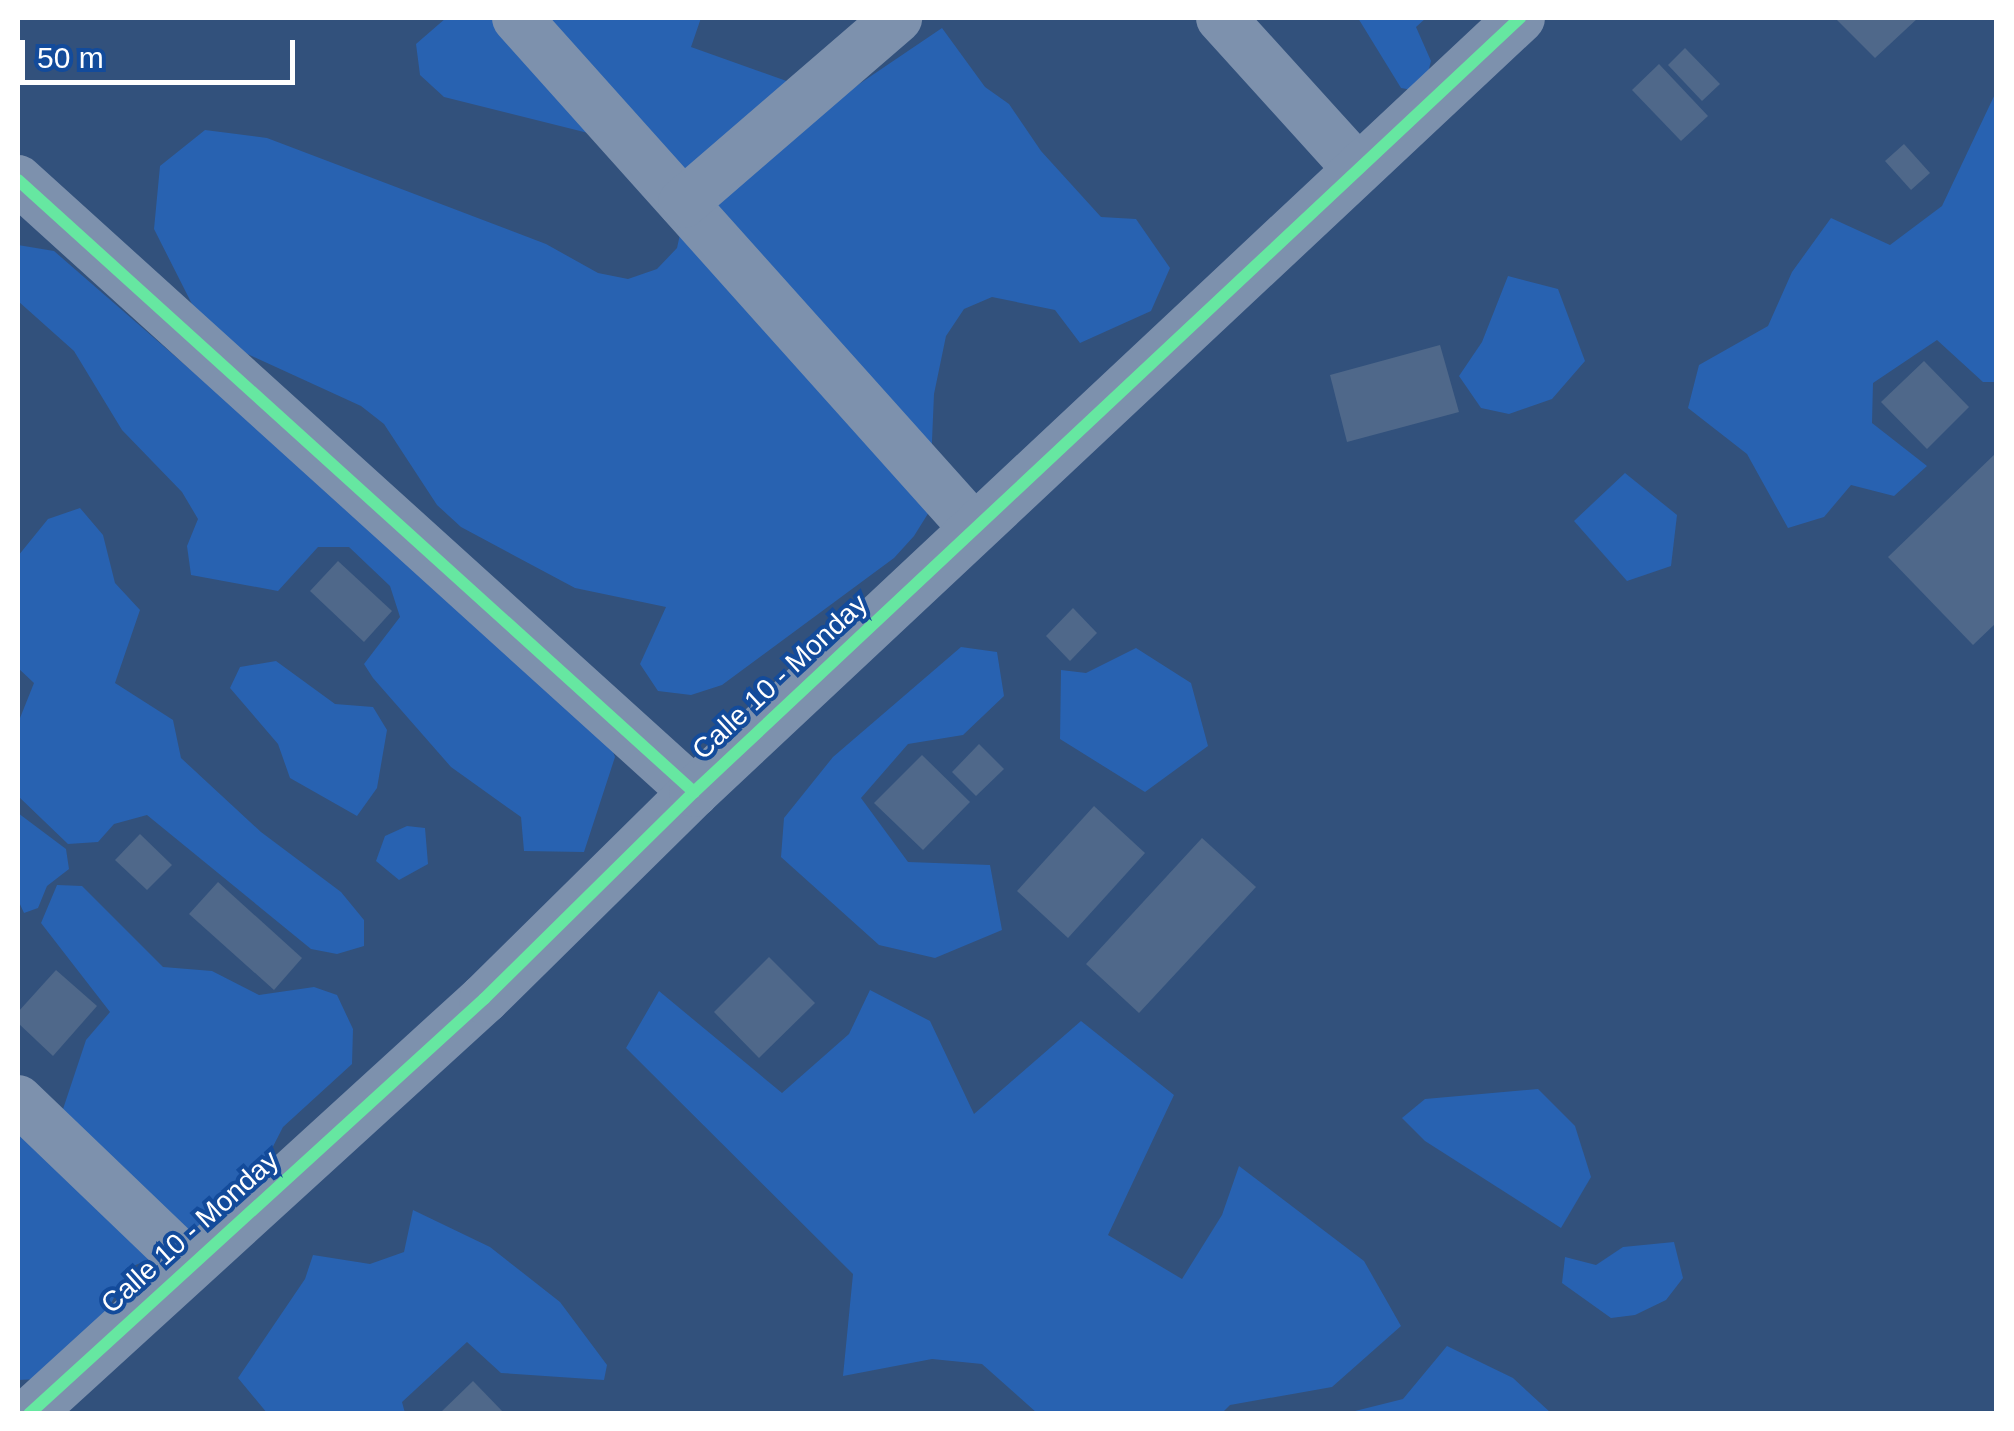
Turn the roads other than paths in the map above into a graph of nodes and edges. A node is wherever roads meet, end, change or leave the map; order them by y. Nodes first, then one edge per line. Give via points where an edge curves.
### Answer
1 (516, 18) edge
2 (897, 18) edge
3 (1222, 18) edge
4 (1520, 18) edge
5 (1358, 168) junction
6 (18, 180) edge
7 (683, 204) junction
8 (974, 528) junction
9 (694, 792) junction
10 (18, 1100) edge
11 (190, 1266) junction
12 (30, 1414) edge

1 - 7 street
2 - 7 street
3 - 5 street
4 - 5 street, Calle 10 - Monday
5 - 8 street, Calle 10 - Monday
6 - 9 street
7 - 8 street
8 - 9 street, Calle 10 - Monday
9 - 11 street, Calle 10 - Monday via 484,999
10 - 11 street
11 - 12 street, Calle 10 - Monday

